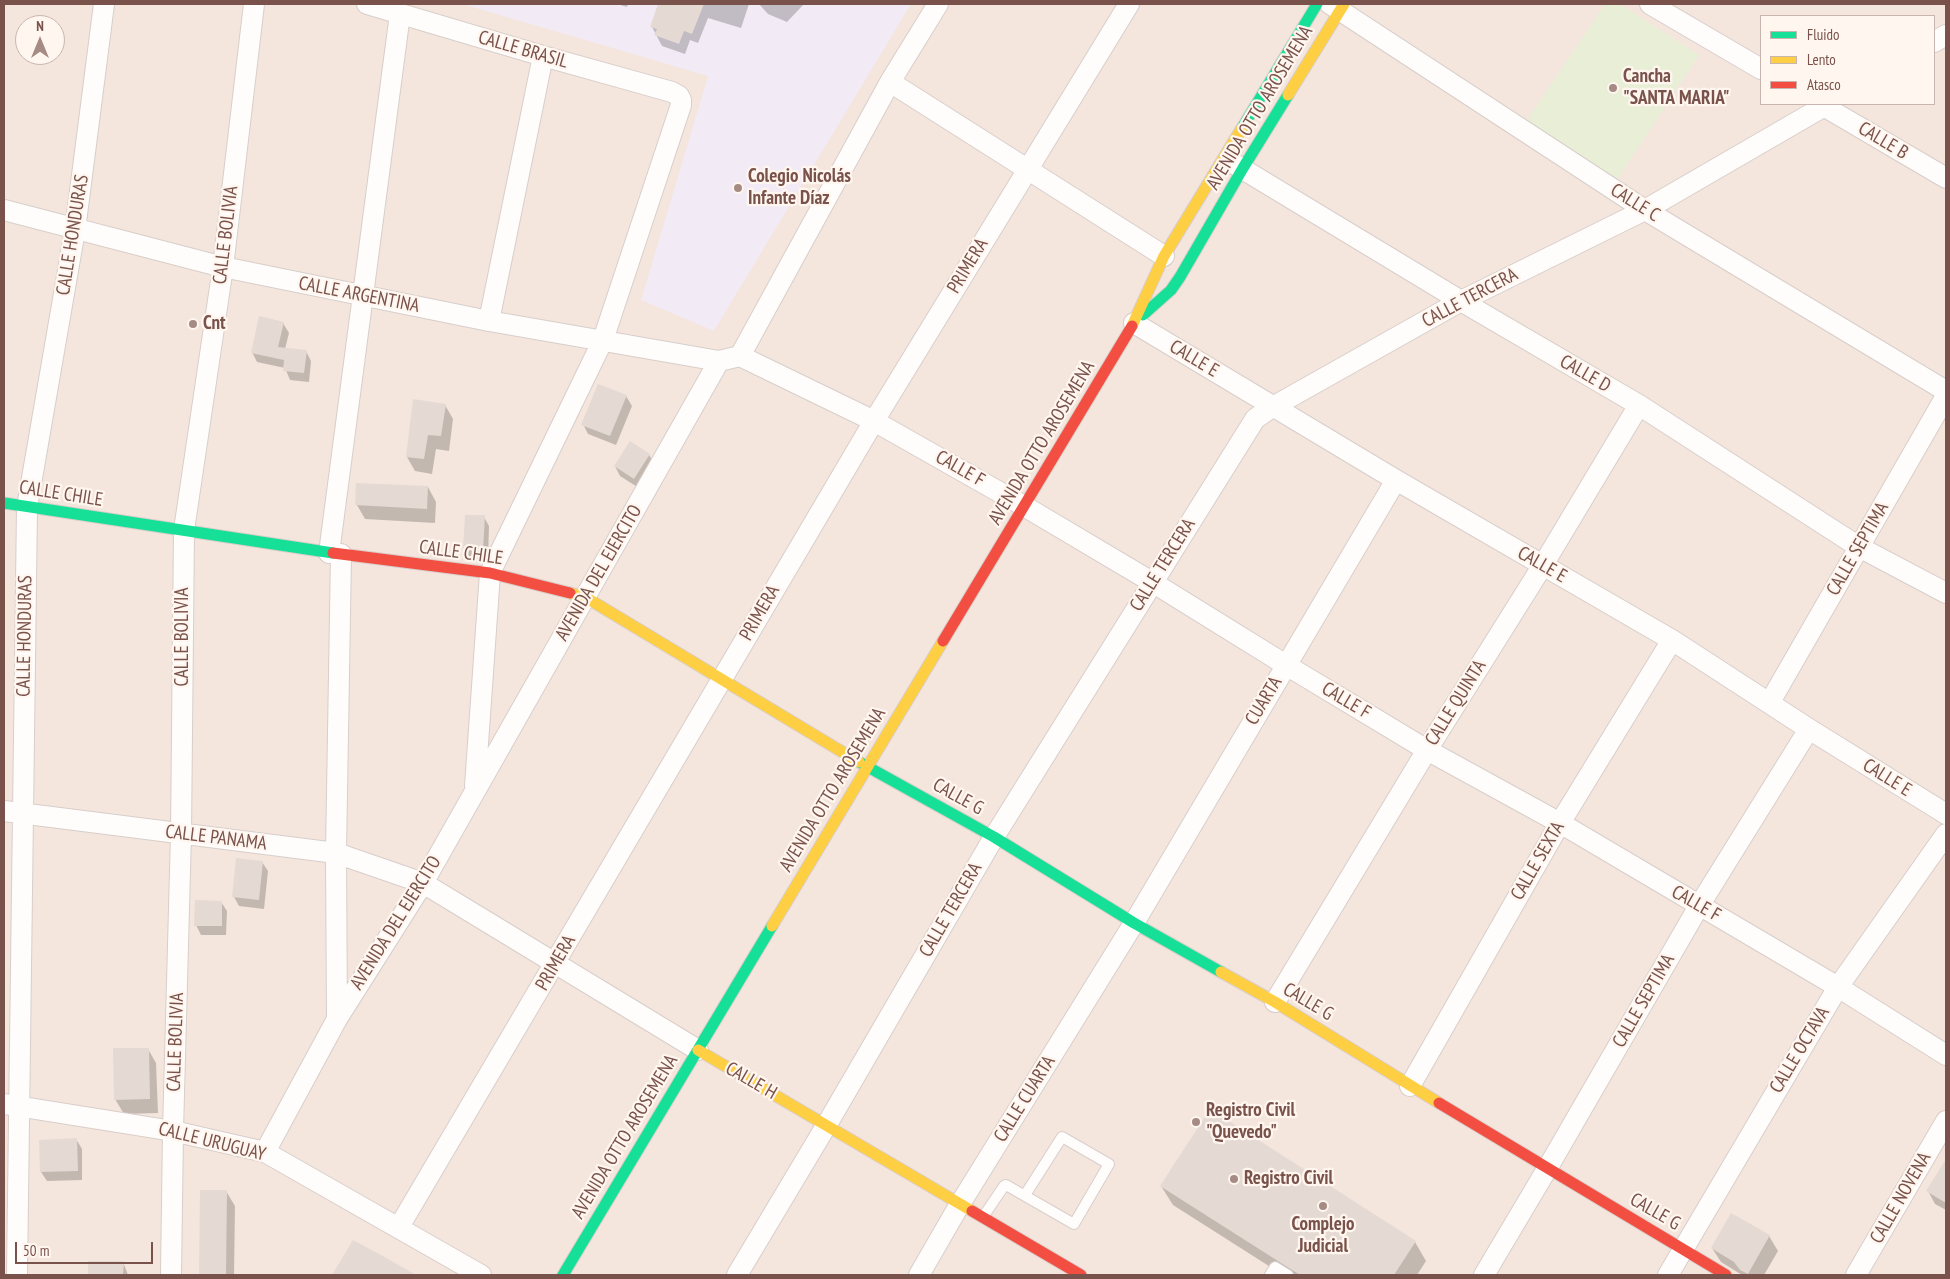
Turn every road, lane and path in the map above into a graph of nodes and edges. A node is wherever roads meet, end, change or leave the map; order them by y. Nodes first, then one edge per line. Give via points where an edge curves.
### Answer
1 (104, 4) edge
2 (254, 4) edge
3 (367, 4) edge
4 (938, 4) edge
5 (1129, 4) edge
6 (1317, 4) edge
7 (1650, 4) edge
8 (1338, 6) edge
9 (400, 14) junction
10 (1946, 35) edge
11 (1935, 41) edge
12 (543, 56) junction
13 (1760, 68) edge
14 (890, 82) junction
15 (1824, 105) edge
16 (1223, 157) junction
17 (1243, 168) junction
18 (1027, 170) junction
19 (1946, 178) edge
20 (4, 210) edge
21 (1645, 210) junction
22 (75, 230) junction
23 (1164, 256) junction
24 (222, 267) junction
25 (362, 296) junction
26 (1461, 301) junction
27 (489, 321) junction
28 (1134, 323) junction
29 (602, 340) junction
30 (740, 356) junction
31 (719, 362) junction
32 (1946, 391) edge
33 (1946, 396) edge
34 (1639, 405) junction
35 (1274, 407) junction
36 (874, 421) junction
37 (1396, 480) junction
38 (4, 502) edge
39 (27, 506) junction
40 (1024, 506) junction
41 (184, 530) junction
42 (1859, 548) junction
43 (335, 554) junction
44 (1543, 565) junction
45 (490, 573) junction
46 (1152, 582) junction
47 (1946, 593) edge
48 (585, 597) junction
49 (1672, 640) junction
50 (1286, 665) junction
51 (722, 678) junction
52 (1770, 702) junction
53 (1809, 729) junction
54 (1427, 750) junction
55 (868, 767) junction
56 (474, 792) junction
57 (13, 812) edge
58 (1946, 814) edge
59 (1560, 823) junction
60 (181, 834) junction
61 (1946, 834) edge
62 (994, 837) junction
63 (336, 853) junction
64 (423, 883) junction
65 (1699, 906) junction
66 (1134, 923) junction
67 (555, 964) junction
68 (1838, 987) junction
69 (1274, 1002) junction
70 (337, 1019) junction
71 (698, 1050) junction
72 (1946, 1055) edge
73 (1410, 1086) junction
74 (11, 1105) edge
75 (1946, 1121) edge
76 (826, 1126) junction
77 (173, 1131) junction
78 (265, 1152) junction
79 (1547, 1169) junction
80 (1025, 1195) junction
81 (960, 1204) junction
82 (983, 1218) junction
83 (399, 1227) junction
84 (1683, 1248) junction
85 (17, 1275) edge
86 (171, 1275) edge
87 (481, 1275) edge
88 (563, 1275) edge
89 (737, 1275) edge
90 (919, 1275) edge
91 (1081, 1275) edge
92 (1270, 1275) edge
93 (1288, 1275) edge
94 (1484, 1275) edge
95 (1668, 1275) edge
96 (1726, 1275) edge
97 (1856, 1275) edge

1 - 22 street, CALLE HONDURAS
2 - 24 street, CALLE BOLIVIA
3 - 9 street, CALLE BRASIL
4 - 14 street
5 - 18 street, PRIMERA
6 - 16 street, AVENIDA OTTO AROSEMENA
7 - 13 street
8 - 17 street, AVENIDA OTTO AROSEMENA
8 - 21 street, CALLE C
9 - 12 street, CALLE BRASIL
9 - 25 street
10 - 11 street
12 - 27 street
12 - 29 street, CALLE BRASIL via 672,92 679,96 681,105
14 - 18 street
14 - 30 street
15 - 19 street, CALLE B
15 - 21 street, CALLE TERCERA
16 - 17 street, CALLE D
16 - 23 street, AVENIDA OTTO AROSEMENA
17 - 26 street, CALLE D
17 - 28 street, AVENIDA OTTO AROSEMENA via 1171,290
18 - 23 street
18 - 36 street, PRIMERA
20 - 22 street, CALLE ARGENTINA
21 - 26 street, CALLE TERCERA
21 - 32 street, CALLE C
22 - 24 street, CALLE ARGENTINA
22 - 39 street, CALLE HONDURAS
23 - 28 street, AVENIDA OTTO AROSEMENA
24 - 25 street, CALLE ARGENTINA
24 - 41 street, CALLE BOLIVIA
25 - 27 street, CALLE ARGENTINA
25 - 43 street
26 - 34 street, CALLE D
26 - 35 street, CALLE TERCERA
27 - 29 street, CALLE ARGENTINA
28 - 35 street, CALLE E
28 - 40 street, AVENIDA OTTO AROSEMENA
29 - 31 street, CALLE ARGENTINA
29 - 45 street
30 - 31 street
30 - 36 street, CALLE F
31 - 48 street, AVENIDA DEL EJERCITO
33 - 42 street, CALLE SEPTIMA
34 - 42 street, CALLE D
34 - 44 street, CALLE QUINTA
35 - 37 street, CALLE E
35 - 46 street, CALLE TERCERA via 1255,419
36 - 40 street, CALLE F
36 - 51 street, PRIMERA
37 - 44 street, CALLE E
37 - 50 street, CUARTA
38 - 39 street, CALLE CHILE
39 - 41 street, CALLE CHILE
39 - 57 street, CALLE HONDURAS
40 - 46 street, CALLE F
40 - 55 street, AVENIDA OTTO AROSEMENA
41 - 43 street, CALLE CHILE
41 - 60 street, CALLE BOLIVIA
42 - 47 street, CALLE D
42 - 52 street, CALLE SEPTIMA
43 - 45 street, CALLE CHILE
43 - 63 street
44 - 49 street, CALLE E
44 - 54 street, CALLE QUINTA
45 - 48 street, CALLE CHILE
45 - 56 street
46 - 50 street, CALLE F
46 - 62 street, CALLE TERCERA
48 - 51 street, CALLE CHILE
48 - 56 street, AVENIDA DEL EJERCITO
49 - 52 street, CALLE E
49 - 59 street, CALLE SEXTA
50 - 54 street, CALLE F
50 - 66 street, CUARTA
51 - 55 street, CALLE CHILE
51 - 67 street, PRIMERA
52 - 53 street, CALLE E
53 - 58 street, CALLE E
53 - 65 street, CALLE SEPTIMA
54 - 59 street, CALLE F
54 - 69 street, CALLE QUINTA
55 - 62 street, CALLE G
55 - 71 street, AVENIDA OTTO AROSEMENA
56 - 64 street, AVENIDA DEL EJERCITO
57 - 60 street, CALLE PANAMA
57 - 74 street, CALLE HONDURAS
59 - 65 street, CALLE F
59 - 73 street, CALLE SEXTA
60 - 63 street, CALLE PANAMA
60 - 77 street, CALLE BOLIVIA
61 - 68 street, CALLE OCTAVA
62 - 66 street, CALLE G
62 - 76 street, CALLE TERCERA
63 - 64 street, CALLE PANAMA
63 - 70 street
64 - 67 street, CALLE H
64 - 70 street, AVENIDA DEL EJERCITO
65 - 68 street, CALLE F
65 - 79 street, CALLE SEPTIMA
66 - 69 street, CALLE G
66 - 81 street, CALLE CUARTA
67 - 71 street, CALLE H
67 - 83 street, PRIMERA
68 - 72 street, CALLE F
68 - 84 street, CALLE OCTAVA
69 - 73 street, CALLE G
70 - 78 street, AVENIDA DEL EJERCITO
71 - 76 street, CALLE H
71 - 88 street, AVENIDA OTTO AROSEMENA
73 - 79 street, CALLE G
74 - 77 street, CALLE URUGUAY
74 - 85 street, CALLE HONDURAS
75 - 97 street, CALLE NOVENA
76 - 81 street, CALLE H
76 - 89 street, CALLE TERCERA
77 - 78 street, CALLE URUGUAY
77 - 86 street, CALLE BOLIVIA
78 - 83 street, CALLE URUGUAY
79 - 84 street, CALLE G
79 - 94 street, CALLE SEPTIMA
80 - 80 lane via 1074,1224 1109,1164 1062,1137
80 - 82 lane via 1004,1186
81 - 82 street, CALLE H
81 - 90 street, CALLE CUARTA
82 - 91 street, CALLE H
83 - 87 street, CALLE URUGUAY
84 - 95 street, CALLE OCTAVA
84 - 96 street, CALLE G
92 - 93 lane via 1275,1267

